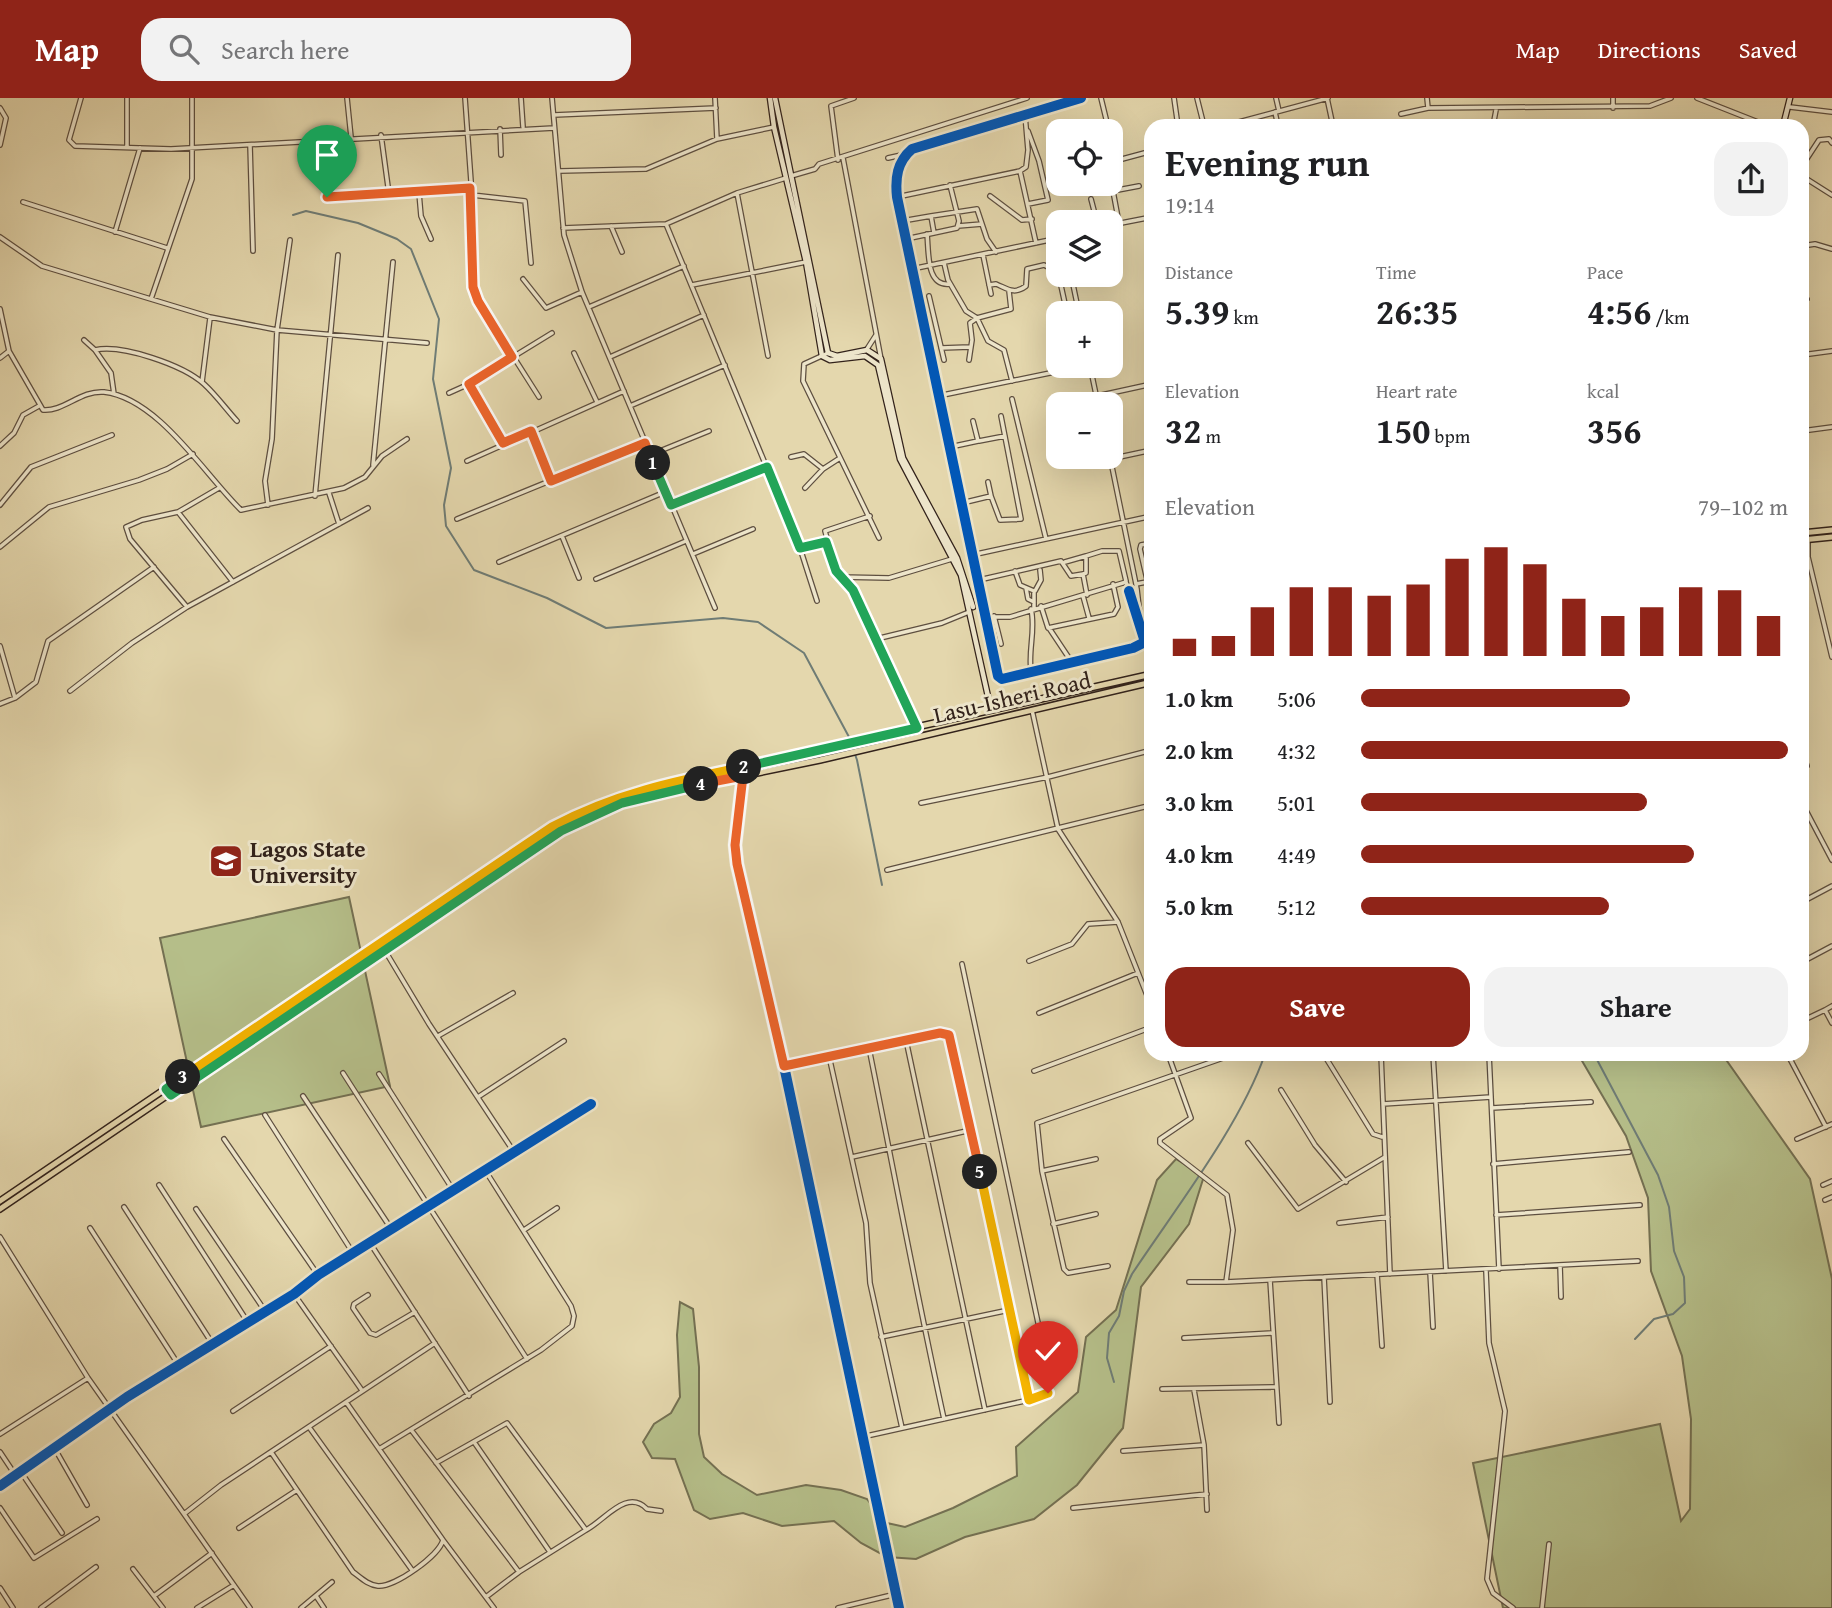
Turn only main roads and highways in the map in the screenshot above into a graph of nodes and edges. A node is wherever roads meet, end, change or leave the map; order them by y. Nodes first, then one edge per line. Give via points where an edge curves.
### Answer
1 (1832, 530) edge
2 (1809, 532) edge
3 (1832, 537) edge
4 (1809, 540) edge
5 (1144, 676) edge
6 (1144, 684) edge
7 (166, 1089) junction
8 (171, 1095) junction
9 (0, 1201) edge
10 (0, 1209) edge

1 - 2 main road
3 - 4 main road
5 - 7 main road, Lasu-Isheri Road via 638,790 570,818
6 - 8 main road, Lasu-Isheri Road via 641,797 605,809 537,845
7 - 8 main road
7 - 9 main road, Lasu-Isheri Road
8 - 10 main road, Lasu-Isheri Road

